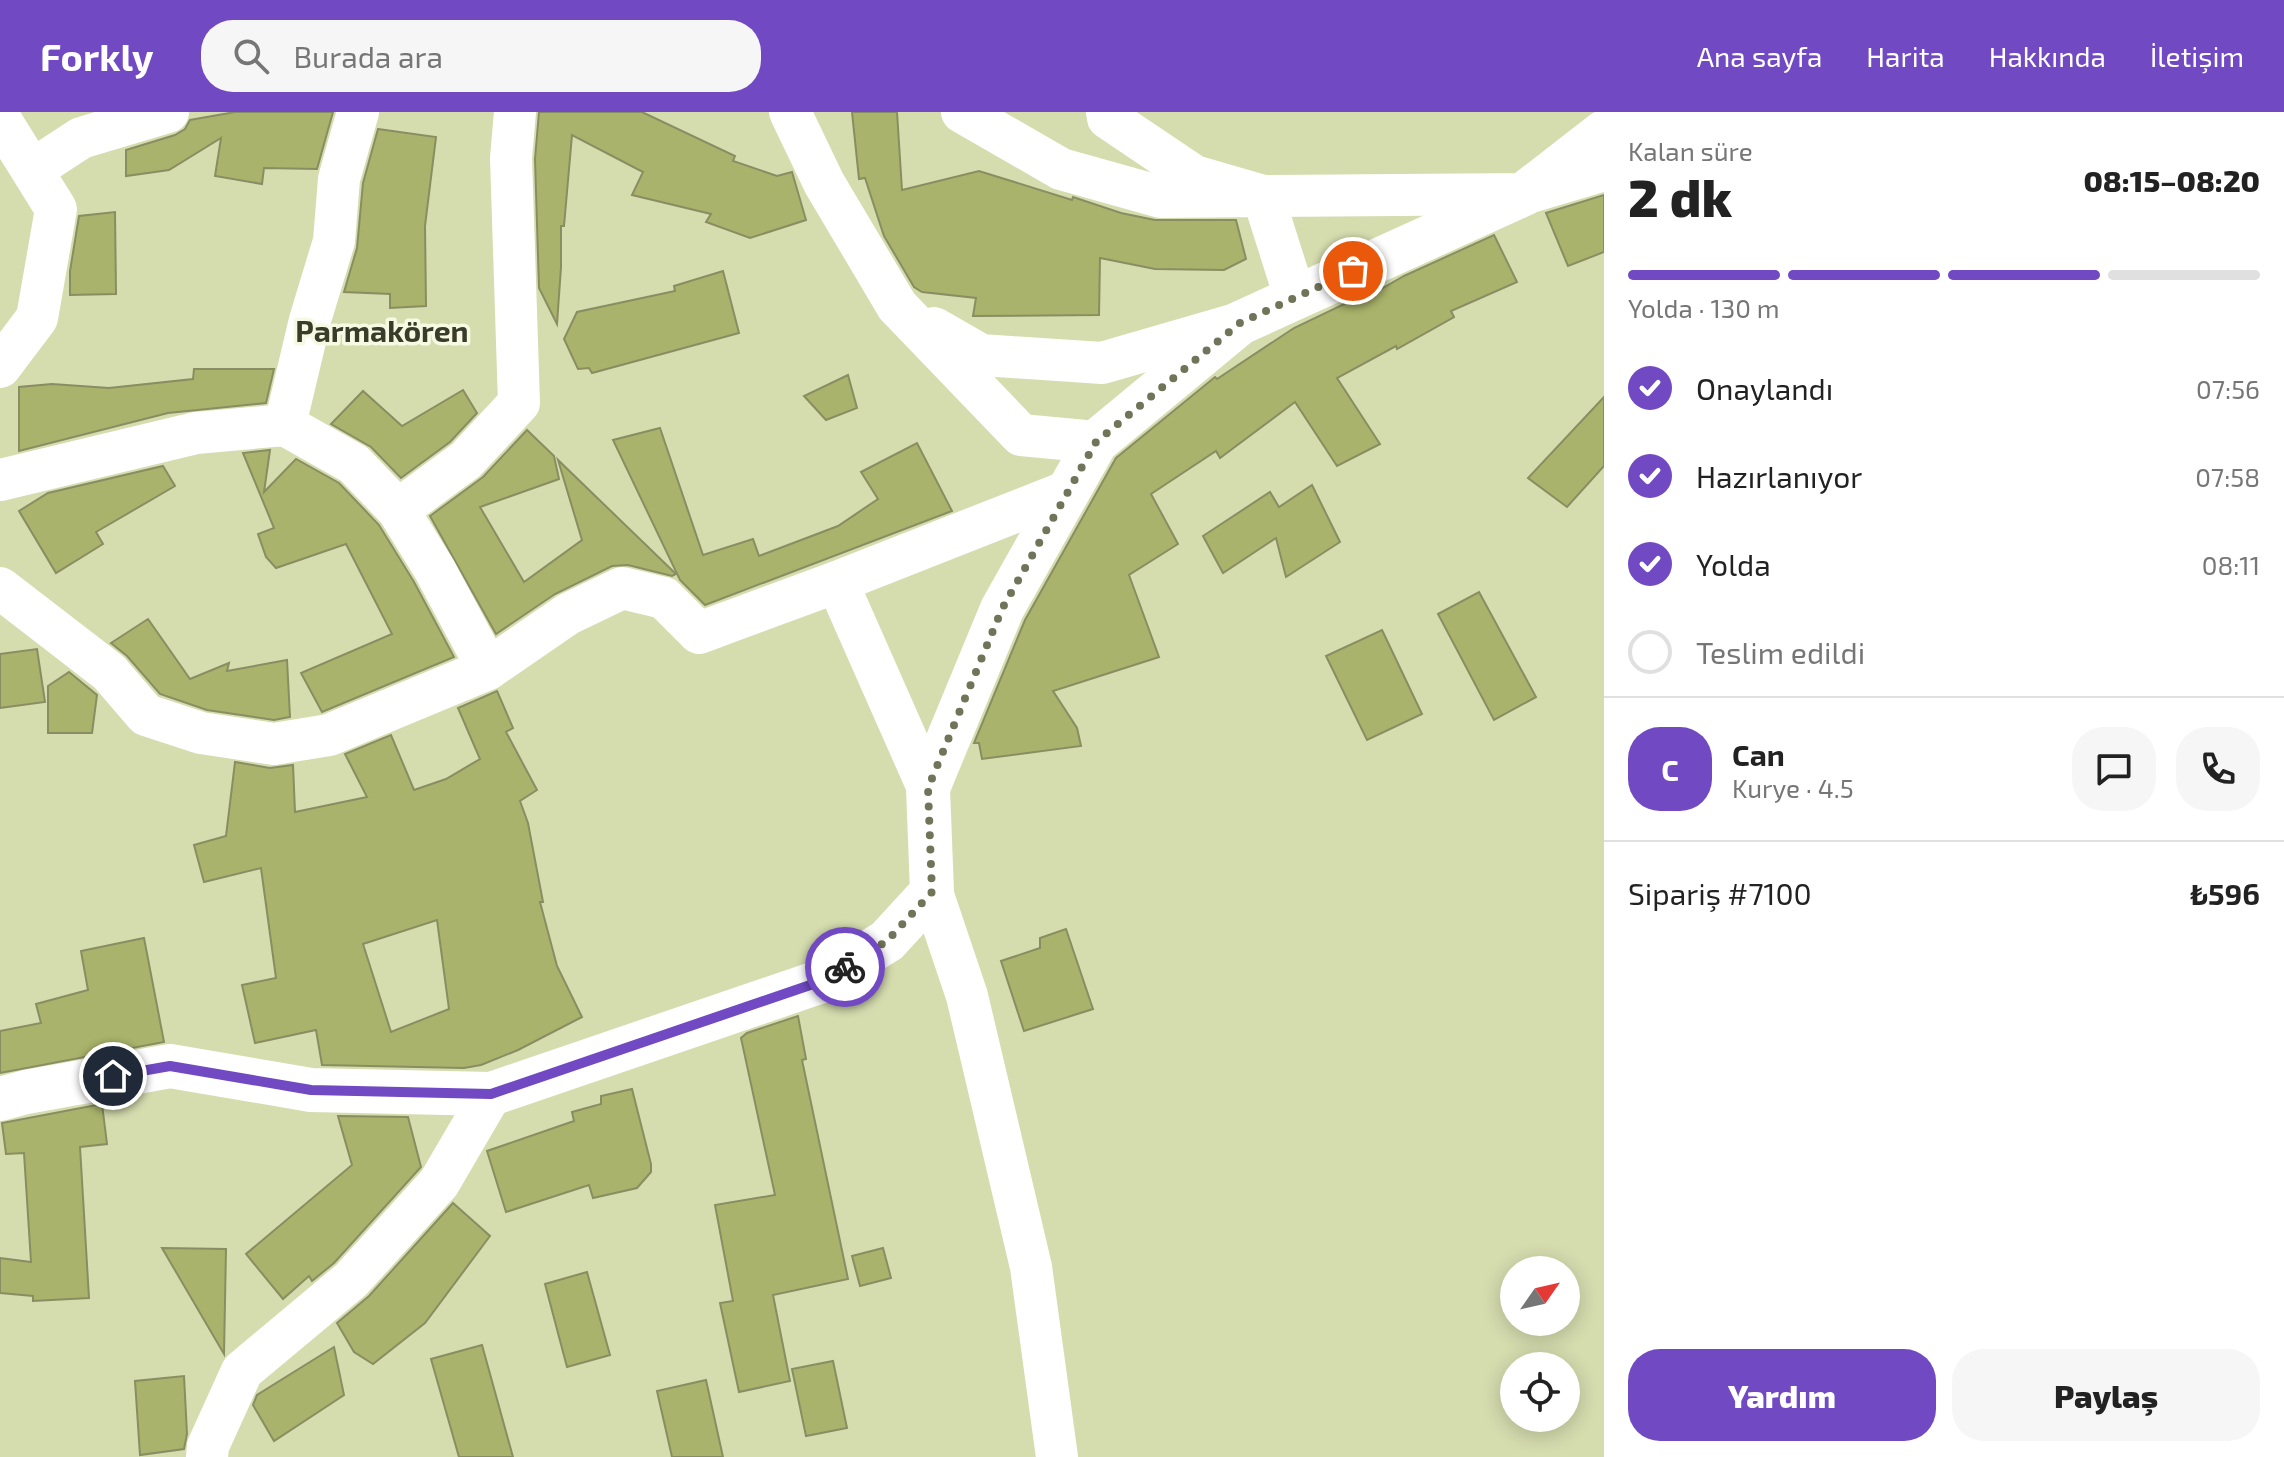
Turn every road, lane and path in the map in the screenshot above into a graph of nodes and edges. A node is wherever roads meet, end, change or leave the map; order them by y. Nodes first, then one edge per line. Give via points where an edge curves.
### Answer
1 (168, 112) edge
2 (358, 112) edge
3 (515, 112) edge
4 (790, 112) edge
5 (962, 112) edge
6 (1107, 112) edge
7 (0, 119) edge
8 (1604, 132) edge
9 (32, 170) junction
10 (1604, 170) edge
11 (1524, 194) junction
12 (1263, 196) junction
13 (1295, 297) junction
14 (897, 306) junction
15 (1240, 323) junction
16 (0, 367) edge
17 (285, 425) junction
18 (1096, 442) junction
19 (0, 480) edge
20 (1068, 491) junction
21 (398, 510) junction
22 (837, 582) junction
23 (0, 588) edge
24 (488, 669) junction
25 (928, 788) junction
26 (932, 892) junction
27 (491, 1094) junction
28 (0, 1099) edge
29 (207, 1457) edge
30 (1057, 1457) edge

1 - 9 street via 81,138
2 - 17 street via 339,179 334,241
3 - 21 street via 511,158 519,403 466,460
4 - 14 street via 824,183
5 - 12 street via 1061,169 1146,193
6 - 12 street via 1108,118 1194,176
7 - 9 street
8 - 11 street
9 - 16 street via 56,209 37,318
10 - 11 street
11 - 12 street
11 - 13 street
12 - 13 street
13 - 15 street
14 - 15 street via 981,355 1102,363
14 - 18 street via 1021,435
15 - 18 street
17 - 19 street via 196,433
17 - 21 street via 354,464
18 - 20 street
20 - 22 street
20 - 25 street via 1002,609
21 - 24 street
22 - 24 street via 699,633 664,598 622,588 568,614
22 - 25 street
23 - 24 street via 109,672 146,715 201,733 274,744 329,735
25 - 26 street
26 - 27 street via 887,941 822,981
26 - 30 street via 967,996 1031,1267
27 - 28 street via 311,1090 170,1066
27 - 29 street via 439,1183 351,1280 242,1371

